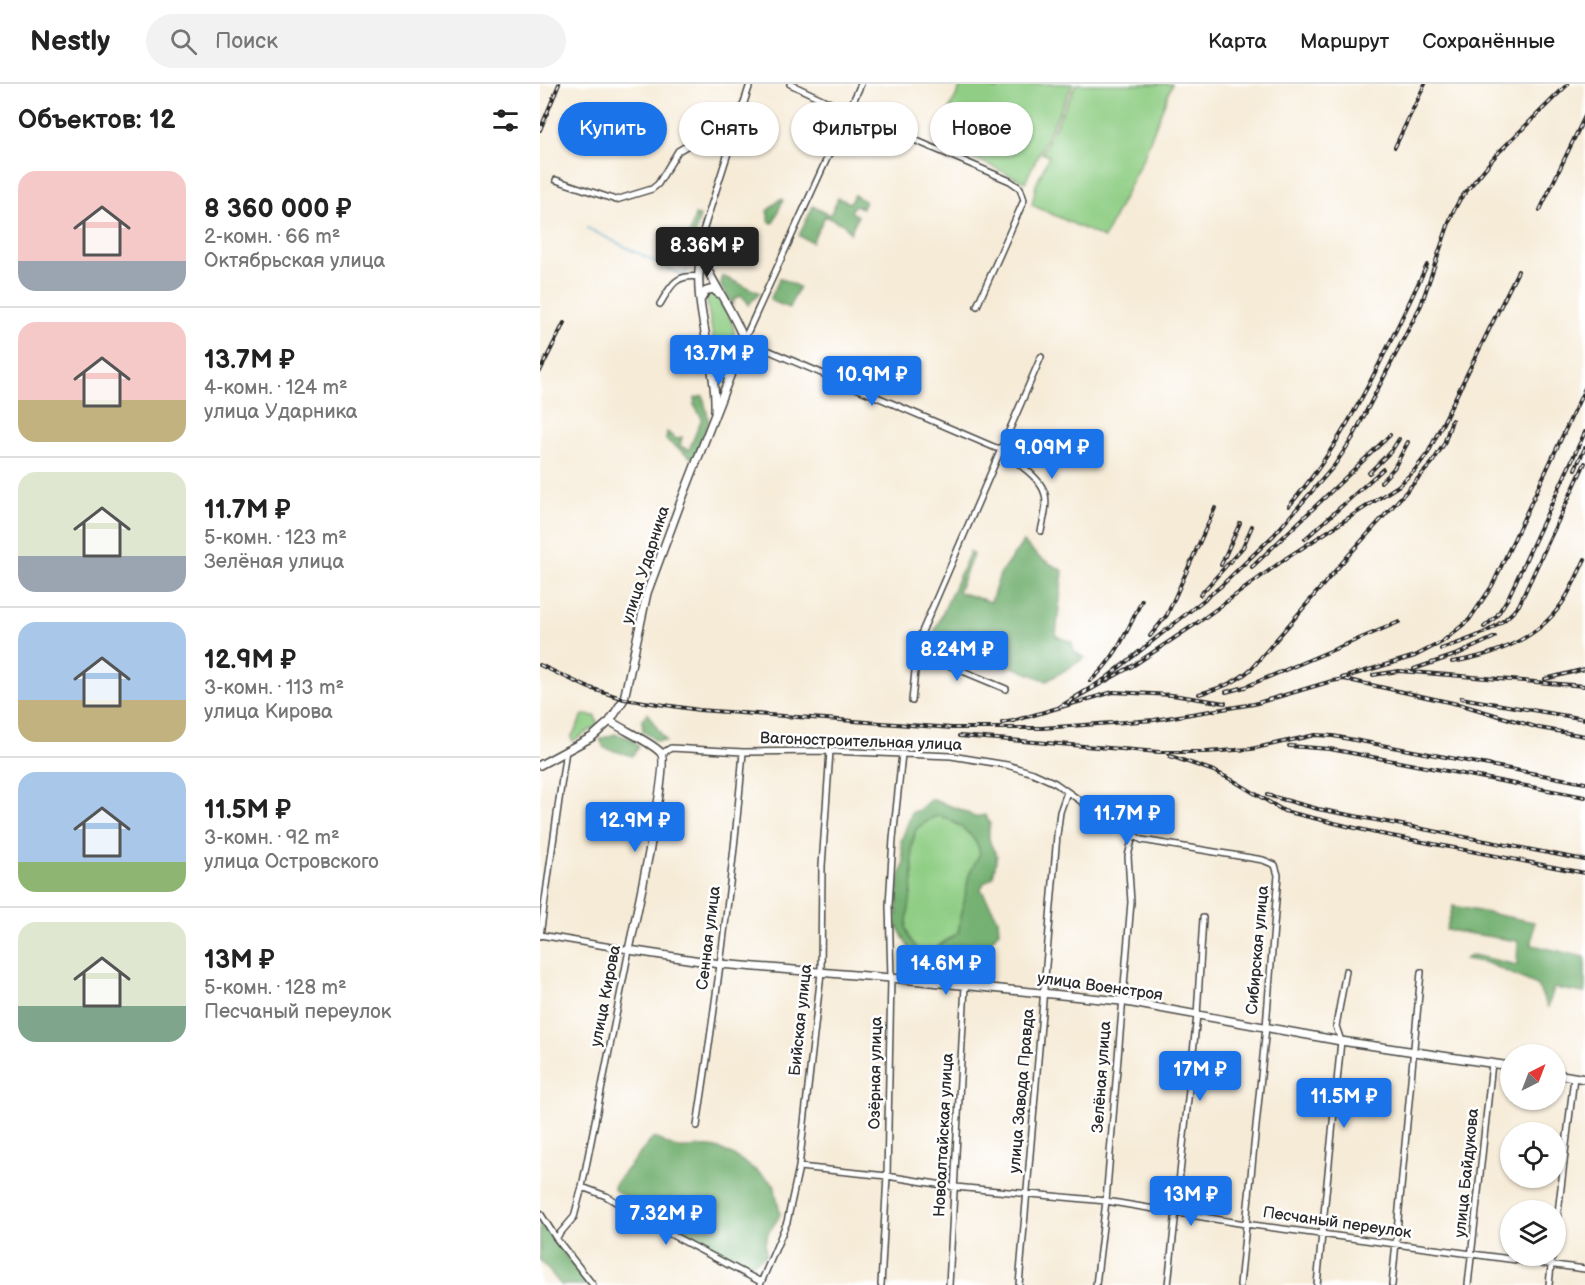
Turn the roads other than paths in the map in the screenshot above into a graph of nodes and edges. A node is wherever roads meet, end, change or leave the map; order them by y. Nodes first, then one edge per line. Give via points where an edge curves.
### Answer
1 (750, 84) edge
2 (790, 84) edge
3 (861, 84) edge
4 (744, 102) edge
5 (828, 102) edge
6 (853, 102) edge
7 (918, 142) edge
8 (679, 150) edge
9 (727, 156) edge
10 (829, 156) edge
11 (556, 180) dead end
12 (701, 256) junction
13 (699, 277) junction
14 (720, 295) junction
15 (701, 303) junction
16 (660, 304) dead end
17 (977, 306) dead end
18 (744, 340) junction
19 (1041, 357) dead end
20 (711, 363) junction
21 (733, 369) junction
22 (715, 418) junction
23 (1003, 447) junction
24 (1041, 531) dead end
25 (917, 652) junction
26 (1006, 689) dead end
27 (912, 701) dead end
28 (610, 721) junction
29 (566, 750) junction
30 (830, 751) junction
31 (743, 752) junction
32 (661, 754) junction
33 (902, 754) junction
34 (540, 765) edge
35 (1067, 792) junction
36 (1133, 836) junction
37 (1277, 867) joint
38 (1203, 918) dead end
39 (540, 936) edge
40 (629, 950) junction
41 (720, 964) junction
42 (1346, 971) dead end
43 (1421, 972) dead end
44 (821, 974) junction
45 (891, 978) junction
46 (965, 986) junction
47 (1045, 992) junction
48 (1121, 1001) junction
49 (1197, 1015) junction
50 (1266, 1027) junction
51 (1341, 1041) junction
52 (1413, 1050) junction
53 (1492, 1063) junction
54 (1500, 1064) edge
55 (1566, 1076) edge
56 (1574, 1077) junction
57 (1585, 1079) edge
58 (697, 1126) dead end
59 (799, 1167) junction
60 (887, 1176) junction
61 (582, 1186) junction
62 (955, 1187) junction
63 (1027, 1192) junction
64 (1560, 1200) edge
65 (1107, 1201) junction
66 (1176, 1212) junction
67 (540, 1213) edge
68 (1245, 1224) junction
69 (1323, 1235) junction
70 (556, 1238) junction
71 (1396, 1245) junction
72 (1471, 1253) junction
73 (1500, 1257) edge
74 (1551, 1266) edge
75 (1560, 1266) edge
76 (1585, 1269) edge
77 (761, 1284) edge
78 (593, 1285) edge
79 (881, 1285) edge
80 (949, 1285) edge
81 (1019, 1285) edge
82 (1095, 1285) edge
83 (1168, 1285) edge
84 (1240, 1285) edge
85 (1317, 1285) edge
86 (1392, 1285) edge
87 (1468, 1285) edge
88 (1549, 1285) edge

1 - 4 street
2 - 5 street
3 - 6 street, улица Ударника
7 - 17 street via 1010,181 1022,191 1024,200
8 - 11 street via 652,189 616,200
9 - 12 street via 703,231
10 - 18 street, улица Ударника
12 - 13 street, улица Ударника
12 - 14 street
13 - 15 street, улица Ударника
13 - 16 street via 673,282
14 - 15 street via 713,289 706,291
14 - 18 street
15 - 20 street, улица Ударника
18 - 21 street, улица Ударника
18 - 23 street via 996,448
19 - 23 street
20 - 21 street via 718,373 726,375
20 - 22 street, улица Ударника
21 - 22 street, улица Ударника
22 - 28 street, улица Ударника via 659,558 641,613 624,699
23 - 24 street via 1043,488 1047,499
23 - 25 street via 918,641
25 - 26 street
25 - 27 street
28 - 29 street via 592,737
28 - 32 street
29 - 34 street
29 - 39 street
30 - 31 street, Вагоностроительная улица
30 - 33 street, Вагоностроительная улица
30 - 44 street, Бийская улица via 822,866
31 - 32 street, Вагоностроительная улица via 670,748
31 - 41 street, Сенная улица
32 - 40 street, улица Кирова via 664,760 660,789
33 - 35 street, Вагоностроительная улица via 951,756 1007,765 1033,772
33 - 45 street, Озёрная улица via 893,839
35 - 36 street, Вагоностроительная улица
35 - 47 street, улица Завода Правда via 1057,836
36 - 37 street, Вагоностроительная улица via 1263,860
36 - 48 street, Зелёная улица via 1128,856 1131,902
37 - 50 street, Сибирская улица
38 - 49 street
39 - 40 street, улица Военстроя
40 - 41 street, улица Военстроя
40 - 61 street, улица Кирова
41 - 44 street, улица Военстроя
41 - 58 street, Сенная улица
42 - 51 street via 1336,1026
43 - 52 street
44 - 45 street, улица Военстроя
44 - 59 street, Бийская улица
45 - 46 street, улица Военстроя
45 - 60 street, Озёрная улица
46 - 47 street, улица Военстроя
46 - 62 street, Новоалтайская улица
47 - 48 street, улица Военстроя
47 - 63 street, улица Завода Правда
48 - 49 street, улица Военстроя
48 - 65 street, Зелёная улица
49 - 50 street, улица Военстроя
49 - 66 street
50 - 51 street, улица Военстроя
50 - 68 street, Сибирская улица
51 - 52 street, улица Военстроя
51 - 69 street
52 - 53 street, улица Военстроя
52 - 71 street
53 - 54 street, улица Военстроя
53 - 72 street, улица Байдукова
55 - 56 street
56 - 57 street
56 - 64 street
59 - 60 street, Песчаный переулок
59 - 77 street, Бийская улица via 787,1222
60 - 62 street, Песчаный переулок
60 - 79 street, Озёрная улица
61 - 70 street, улица Кирова via 574,1216
61 - 77 street
62 - 63 street, Песчаный переулок
62 - 80 street, Новоалтайская улица
63 - 65 street, Песчаный переулок
63 - 81 street, улица Завода Правда
65 - 66 street, Песчаный переулок
65 - 82 street, Зелёная улица
66 - 68 street, Песчаный переулок
66 - 83 street
67 - 70 street
68 - 69 street, Песчаный переулок
68 - 84 street, Сибирская улица
69 - 71 street, Песчаный переулок
69 - 85 street
70 - 78 street
71 - 72 street, Песчаный переулок
71 - 86 street
72 - 73 street, Песчаный переулок
72 - 87 street, улица Байдукова
74 - 88 street
75 - 76 street, Песчаный переулок

